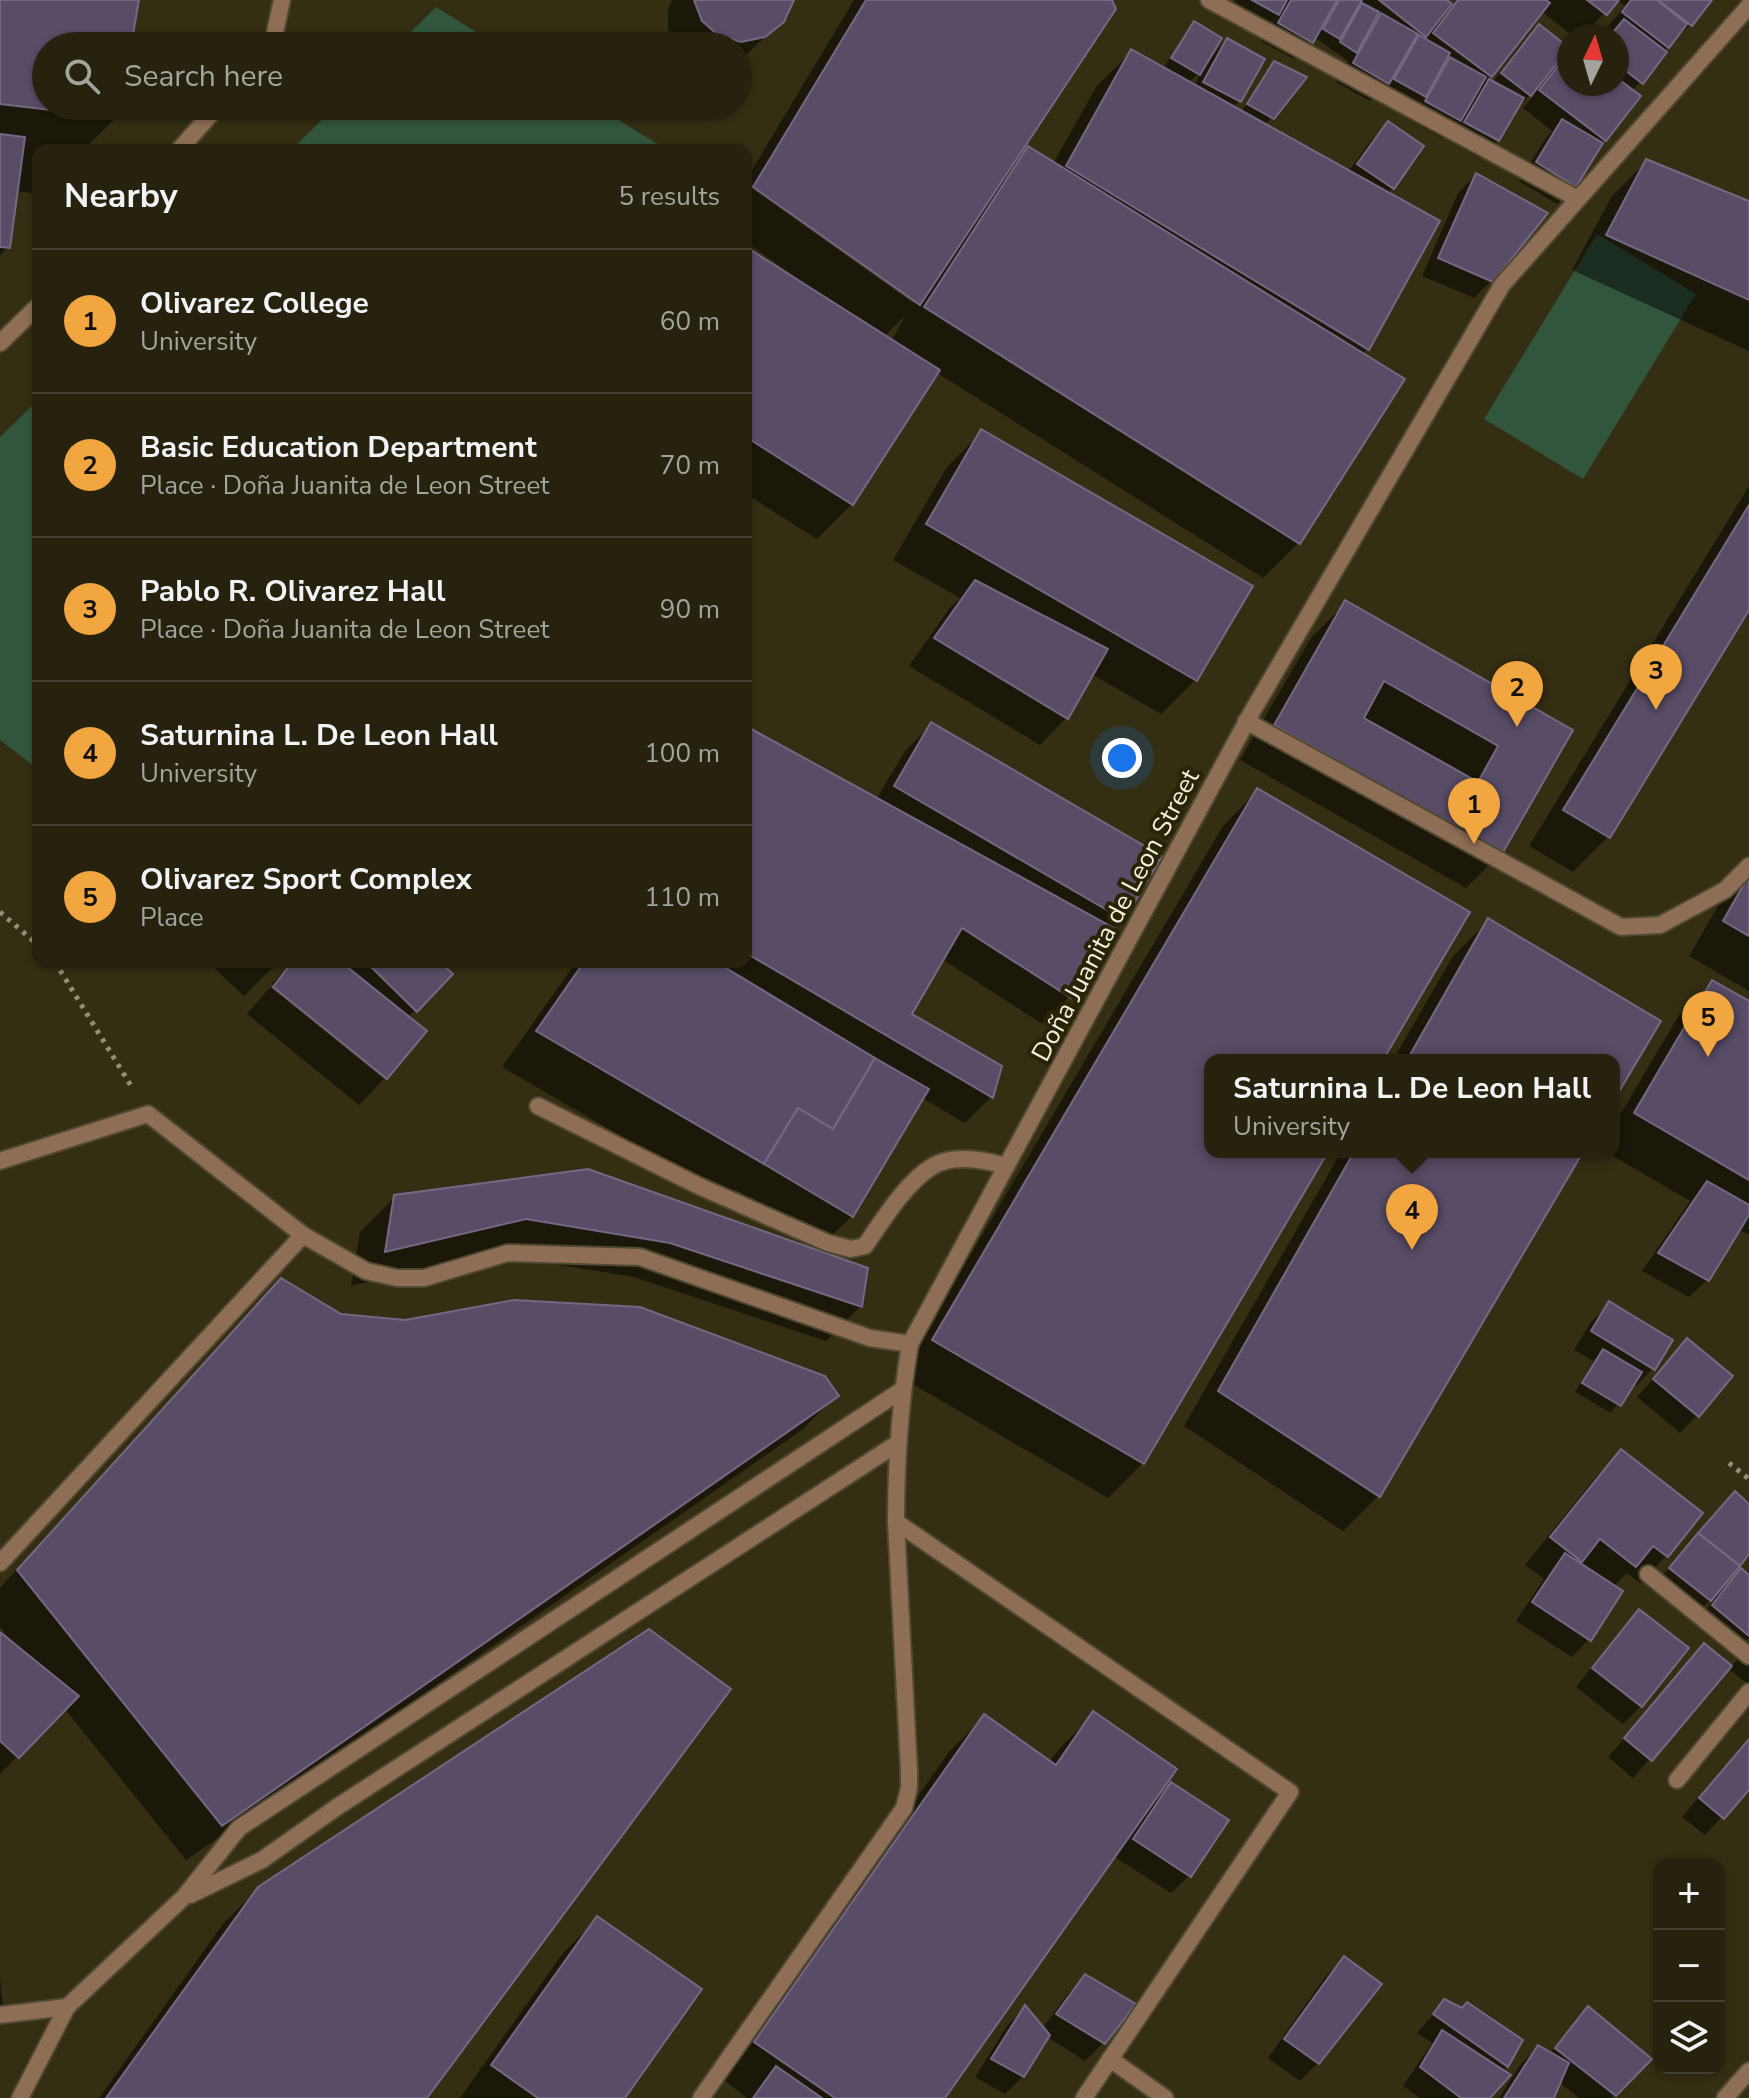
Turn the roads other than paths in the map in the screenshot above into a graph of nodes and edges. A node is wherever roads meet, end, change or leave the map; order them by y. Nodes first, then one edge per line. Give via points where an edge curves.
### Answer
1 (282, 0) edge
2 (1209, 0) edge
3 (1749, 6) edge
4 (275, 32) edge
5 (206, 120) edge
6 (184, 144) edge
7 (1578, 199) junction
8 (32, 312) edge
9 (0, 343) edge
10 (1246, 721) junction
11 (1749, 866) edge
12 (538, 1106) dead end
13 (0, 1161) edge
14 (1006, 1166) junction
15 (303, 1235) junction
16 (910, 1344) junction
17 (902, 1390) junction
18 (898, 1443) junction
19 (896, 1522) junction
20 (0, 1563) edge
21 (1648, 1574) dead end
22 (1749, 1656) edge
23 (1749, 1692) edge
24 (1677, 1780) dead end
25 (184, 1897) junction
26 (67, 2007) junction
27 (0, 2015) edge
28 (1110, 2059) junction
29 (1749, 2071) edge
30 (20, 2098) edge
31 (701, 2098) edge
32 (1084, 2098) edge
33 (1165, 2098) edge
34 (1725, 2098) edge

1 - 4 street
2 - 7 street
3 - 7 street, Doña Juanita de Leon Street
5 - 6 street
7 - 10 street, Doña Juanita de Leon Street via 1502,285
8 - 9 street
10 - 11 street via 1621,927 1660,925 1725,890
10 - 14 street, Doña Juanita de Leon Street
12 - 14 street via 701,1187 851,1249 865,1246 914,1182 935,1165 961,1159
13 - 15 street via 148,1114
14 - 16 street, Doña Juanita de Leon Street
15 - 16 street via 366,1271 397,1278 424,1278 508,1253 640,1257 870,1338
15 - 20 street
16 - 17 street, Doña Juanita de Leon Street
17 - 18 street, Doña Juanita de Leon Street
17 - 25 street via 239,1828
18 - 19 street, Doña Juanita de Leon Street
18 - 25 street via 262,1860
19 - 28 street via 1290,1792
19 - 31 street, Doña Juanita de Leon Street via 909,1770 904,1808
21 - 22 street
23 - 24 street
25 - 26 street
26 - 27 street
26 - 30 street
28 - 32 street
28 - 33 street
29 - 34 street

